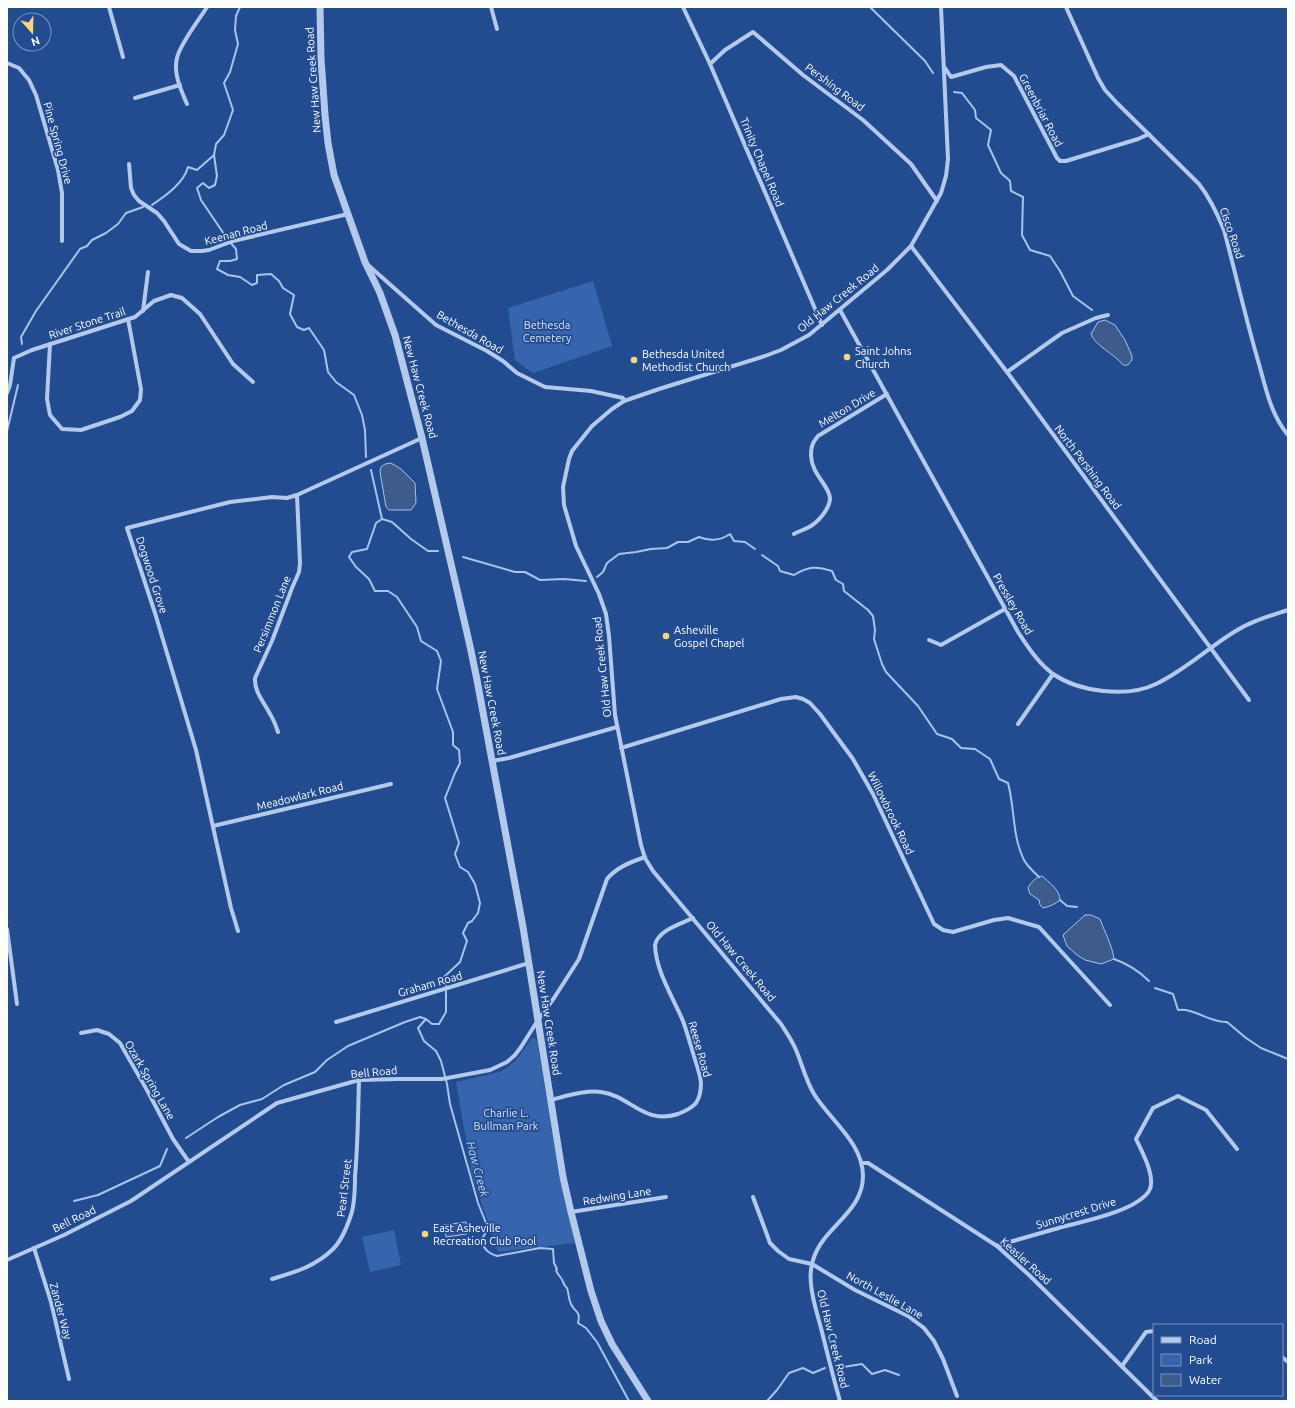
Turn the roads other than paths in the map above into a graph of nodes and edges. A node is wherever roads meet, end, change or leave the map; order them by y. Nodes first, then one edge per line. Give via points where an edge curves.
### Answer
1 (109, 7) edge
2 (207, 7) edge
3 (320, 7) edge
4 (491, 7) edge
5 (683, 7) edge
6 (941, 7) edge
7 (1066, 7) edge
8 (497, 29) dead end
9 (123, 57) dead end
10 (7, 63) edge
11 (710, 64) junction
12 (944, 67) junction
13 (180, 85) junction
14 (135, 98) dead end
15 (187, 104) dead end
16 (1149, 134) junction
17 (129, 164) dead end
18 (937, 201) junction
19 (348, 214) junction
20 (62, 241) dead end
21 (911, 246) junction
22 (364, 262) junction
23 (148, 272) dead end
24 (143, 310) junction
25 (840, 310) junction
26 (1108, 315) dead end
27 (128, 319) junction
28 (822, 325) junction
29 (50, 344) junction
30 (1007, 372) junction
31 (253, 382) dead end
32 (7, 393) edge
33 (887, 394) junction
34 (624, 402) junction
35 (1288, 435) edge
36 (422, 438) junction
37 (297, 495) junction
38 (794, 534) dead end
39 (1005, 609) junction
40 (1288, 610) edge
41 (929, 640) dead end
42 (1211, 647) junction
43 (1053, 674) junction
44 (1250, 700) dead end
45 (1018, 724) dead end
46 (617, 726) junction
47 (278, 732) dead end
48 (621, 748) junction
49 (492, 761) junction
50 (391, 784) dead end
51 (213, 826) junction
52 (645, 857) junction
53 (693, 918) junction
54 (7, 929) edge
55 (238, 931) dead end
56 (529, 963) junction
57 (17, 1004) dead end
58 (1110, 1005) dead end
59 (538, 1020) junction
60 (336, 1022) dead end
61 (81, 1033) dead end
62 (359, 1080) junction
63 (550, 1100) junction
64 (1237, 1149) dead end
65 (189, 1162) junction
66 (862, 1163) junction
67 (666, 1197) dead end
68 (752, 1197) dead end
69 (571, 1212) junction
70 (997, 1246) junction
71 (34, 1248) junction
72 (7, 1260) edge
73 (812, 1264) junction
74 (272, 1279) dead end
75 (1153, 1332) edge
76 (1122, 1366) junction
77 (69, 1379) dead end
78 (957, 1396) dead end
79 (648, 1401) edge
80 (840, 1401) edge
81 (1157, 1401) edge

1 - 9 street
2 - 13 street via 177,58 176,68
3 - 19 street, New Haw Creek Road via 328,143 334,175
4 - 8 street
5 - 11 street, Trinity Chapel Road
6 - 12 street, Old Haw Creek Road
7 - 16 street, Cisco Road via 1105,90
10 - 20 street, Pine Spring Drive via 19,68 30,80 36,95 58,170 62,193
11 - 18 street, Pershing Road via 725,50 753,32 803,75 863,120 906,159
11 - 28 street, Trinity Chapel Road
12 - 16 street, Greenbriar Road via 951,77 1001,65 1014,76 1056,158 1060,161
12 - 18 street, Old Haw Creek Road via 948,159 944,183
13 - 14 street
13 - 15 street
16 - 35 street, Cisco Road via 1199,184 1217,214 1224,230 1272,410
17 - 19 street, Keenan Road via 134,195 161,217 175,238 191,251 202,251 233,241
18 - 21 street, Old Haw Creek Road
19 - 22 street, New Haw Creek Road
21 - 25 street, Old Haw Creek Road
21 - 30 street, North Pershing Road
22 - 34 street, Bethesda Road via 436,325 487,351 517,373 545,387 591,391 623,398
22 - 36 street, New Haw Creek Road via 389,315
23 - 24 street
24 - 27 street, River Stone Trail
24 - 31 street, River Stone Trail via 154,301 171,295 182,298 200,314 233,364
25 - 28 street, Old Haw Creek Road
25 - 33 street, Pressley Road
26 - 30 street via 1062,333
27 - 29 street, River Stone Trail
27 - 29 street via 141,389 140,400 132,411 81,430 62,429 50,415 47,399
28 - 34 street, Old Haw Creek Road via 780,350
29 - 32 street, River Stone Trail via 14,358
30 - 42 street, North Pershing Road
33 - 38 street, Melton Drive via 818,436 813,442 811,450 814,469 830,499 825,511 811,526
33 - 39 street, Pressley Road
34 - 46 street, Old Haw Creek Road via 600,419 572,451 568,459 563,493 576,546 605,612
36 - 37 street, Dogwood Grove
36 - 49 street, New Haw Creek Road via 478,680
37 - 47 street, Persimmon Lane via 299,572 255,678 256,690
37 - 51 street, Dogwood Grove via 230,502 127,528 187,718
39 - 41 street via 941,645
39 - 43 street, Pressley Road via 1029,649
40 - 42 street, Pressley Road via 1236,631
42 - 43 street, Pressley Road via 1156,684 1134,690 1082,687
42 - 44 street, North Pershing Road
43 - 45 street
46 - 48 street, Old Haw Creek Road
46 - 49 street
48 - 52 street, Old Haw Creek Road
48 - 58 street, Willowbrook Road via 782,699 803,699 820,714 867,783 934,924 953,932 1008,918 1039,927
49 - 56 street, New Haw Creek Road
50 - 51 street, Meadowlark Road
51 - 55 street, Dogwood Grove
52 - 53 street, Old Haw Creek Road via 653,871
52 - 59 street, Bell Road via 616,870 607,879 578,958
53 - 63 street, Reese Road via 661,934 655,945 661,972 683,1022 699,1073 701,1087 695,1104 687,1110 666,1116 650,1115 613,1095 602,1092
53 - 66 street, Old Haw Creek Road via 784,1028 814,1093 849,1139
54 - 57 street
56 - 59 street, New Haw Creek Road
56 - 60 street, Graham Road
59 - 62 street, Bell Road via 515,1055 490,1070 442,1079
59 - 63 street, New Haw Creek Road
61 - 65 street, Ozark Spring Lane via 97,1030 109,1034 120,1043 173,1139
62 - 65 street, Bell Road via 277,1103
62 - 74 street, Pearl Street via 355,1184 352,1214 345,1232 333,1249 318,1262 303,1270
63 - 69 street, New Haw Creek Road
64 - 70 street, Sunnycrest Drive via 1206,1110 1178,1096 1153,1108 1136,1139 1149,1167 1151,1184 1138,1202 1103,1217
65 - 71 street, Bell Road via 131,1201
66 - 70 street, Keasler Road via 868,1163
66 - 73 street, Old Haw Creek Road via 863,1177 858,1199 821,1245
67 - 69 street, Redwing Lane
68 - 73 street, North Leslie Lane via 770,1243 789,1259
69 - 79 street, New Haw Creek Road via 600,1321
70 - 76 street, Keasler Road
71 - 72 street, Bell Road
71 - 77 street, Zander Way via 53,1308
73 - 78 street, North Leslie Lane via 855,1290 908,1316 924,1328 943,1359
73 - 80 street, Old Haw Creek Road via 811,1289
75 - 76 street via 1146,1332
76 - 81 street, Keasler Road

